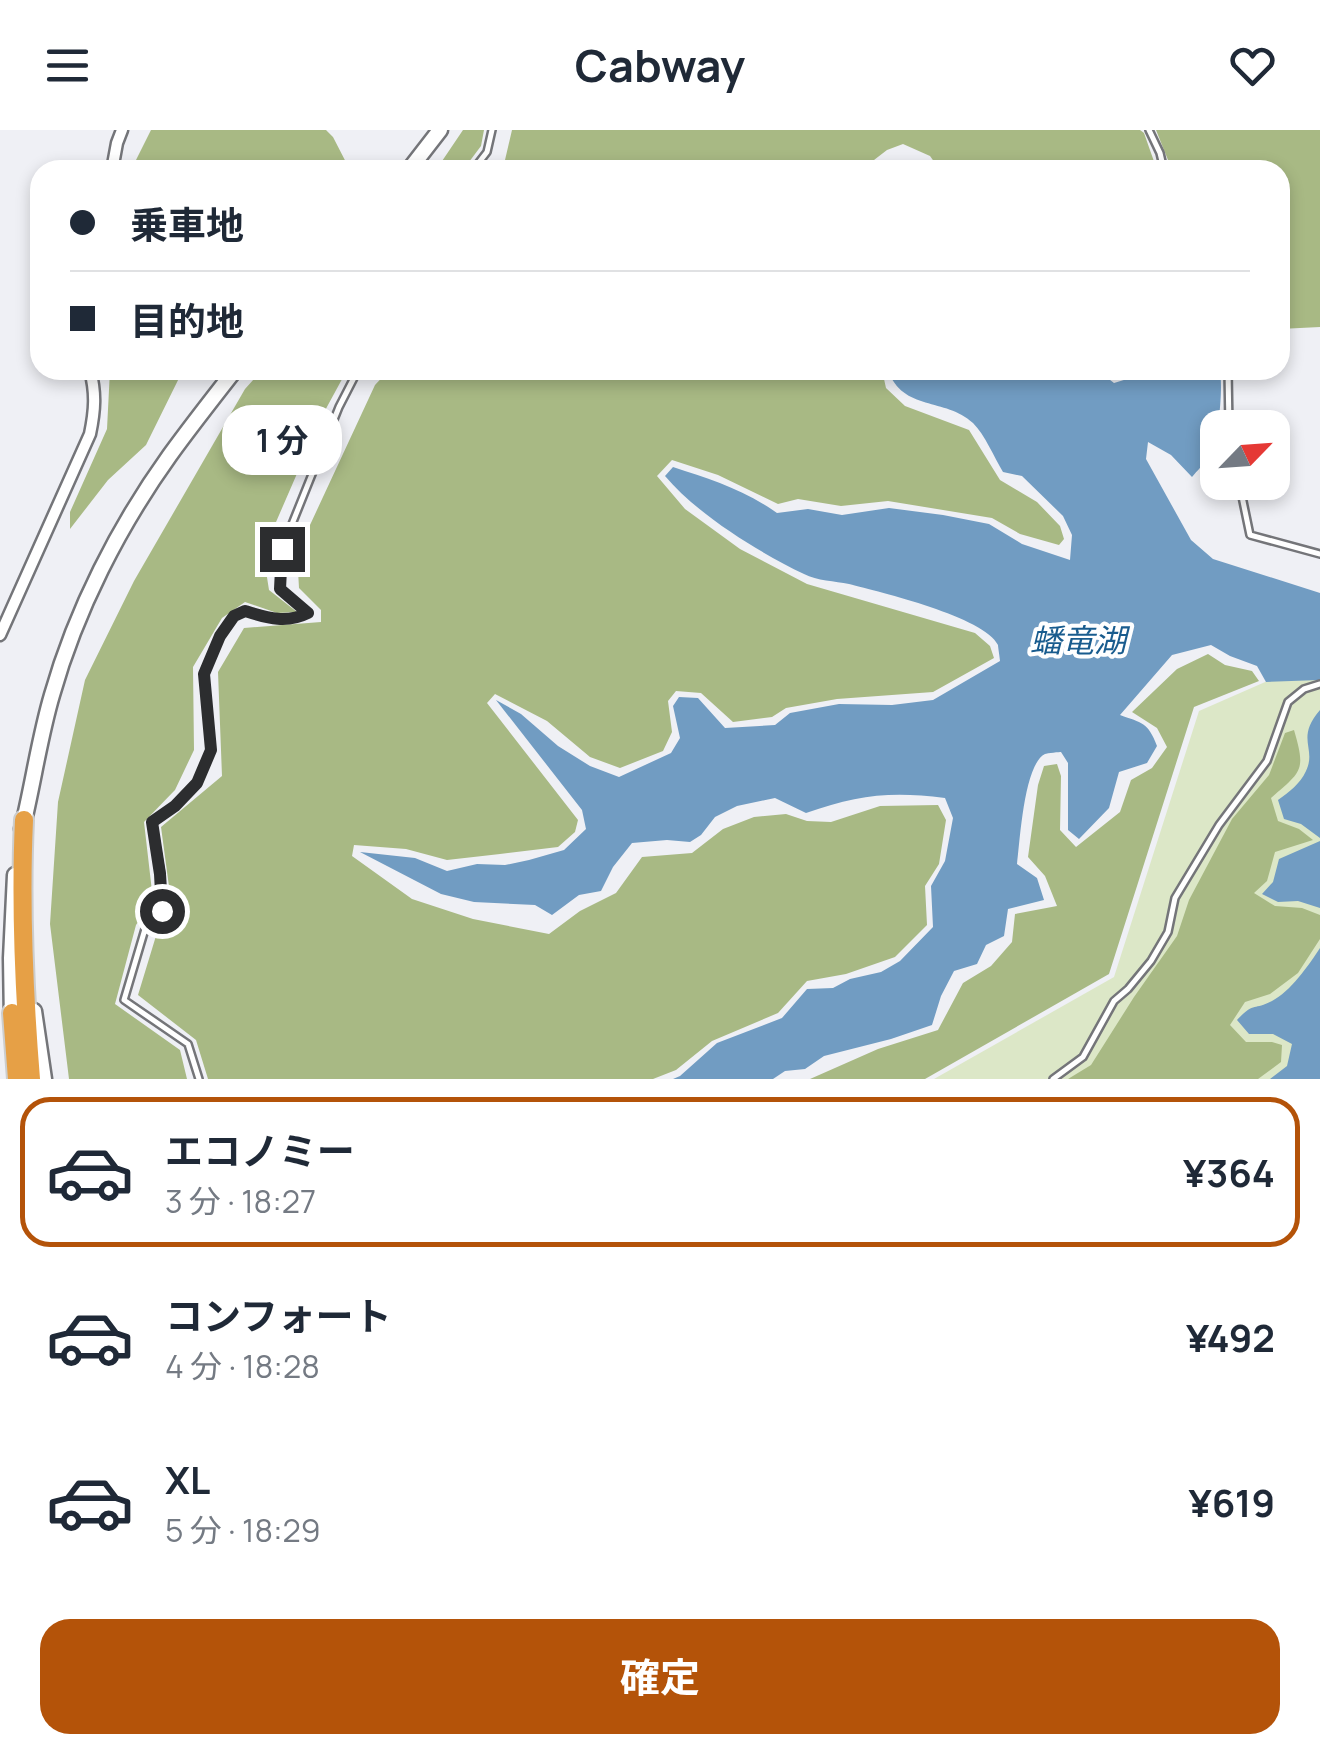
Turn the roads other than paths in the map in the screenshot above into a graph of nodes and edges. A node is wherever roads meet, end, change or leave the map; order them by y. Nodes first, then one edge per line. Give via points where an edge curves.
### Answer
1 (122, 130) edge
2 (440, 130) edge
3 (492, 130) edge
4 (1149, 130) edge
5 (113, 160) edge
6 (417, 160) edge
7 (481, 160) edge
8 (1162, 160) edge
9 (93, 380) edge
10 (227, 380) edge
11 (353, 380) edge
12 (1228, 380) edge
13 (1229, 410) edge
14 (1243, 500) edge
15 (1320, 554) edge
16 (0, 635) edge
17 (1320, 684) edge
18 (24, 820) junction
19 (12, 1013) joint
20 (14, 1079) edge
21 (31, 1079) edge
22 (44, 1079) edge
23 (199, 1079) edge
24 (1053, 1079) edge

1 - 5 street
2 - 6 main road
3 - 7 lane
4 - 8 lane
9 - 16 street via 90,434
10 - 18 main road via 168,457 80,616 53,691
11 - 23 lane via 282,549 280,589 308,613 277,621 245,611 234,616 204,674 211,750 197,783 152,822 162,911 148,920 124,1000 188,1044
12 - 13 lane
14 - 15 lane via 1250,535
17 - 24 lane via 1288,702 1268,761 1175,898 1168,932 1151,961 1114,1001 1083,1057
18 - 19 main road via 12,908
18 - 21 highway
18 - 22 main road
19 - 20 highway

